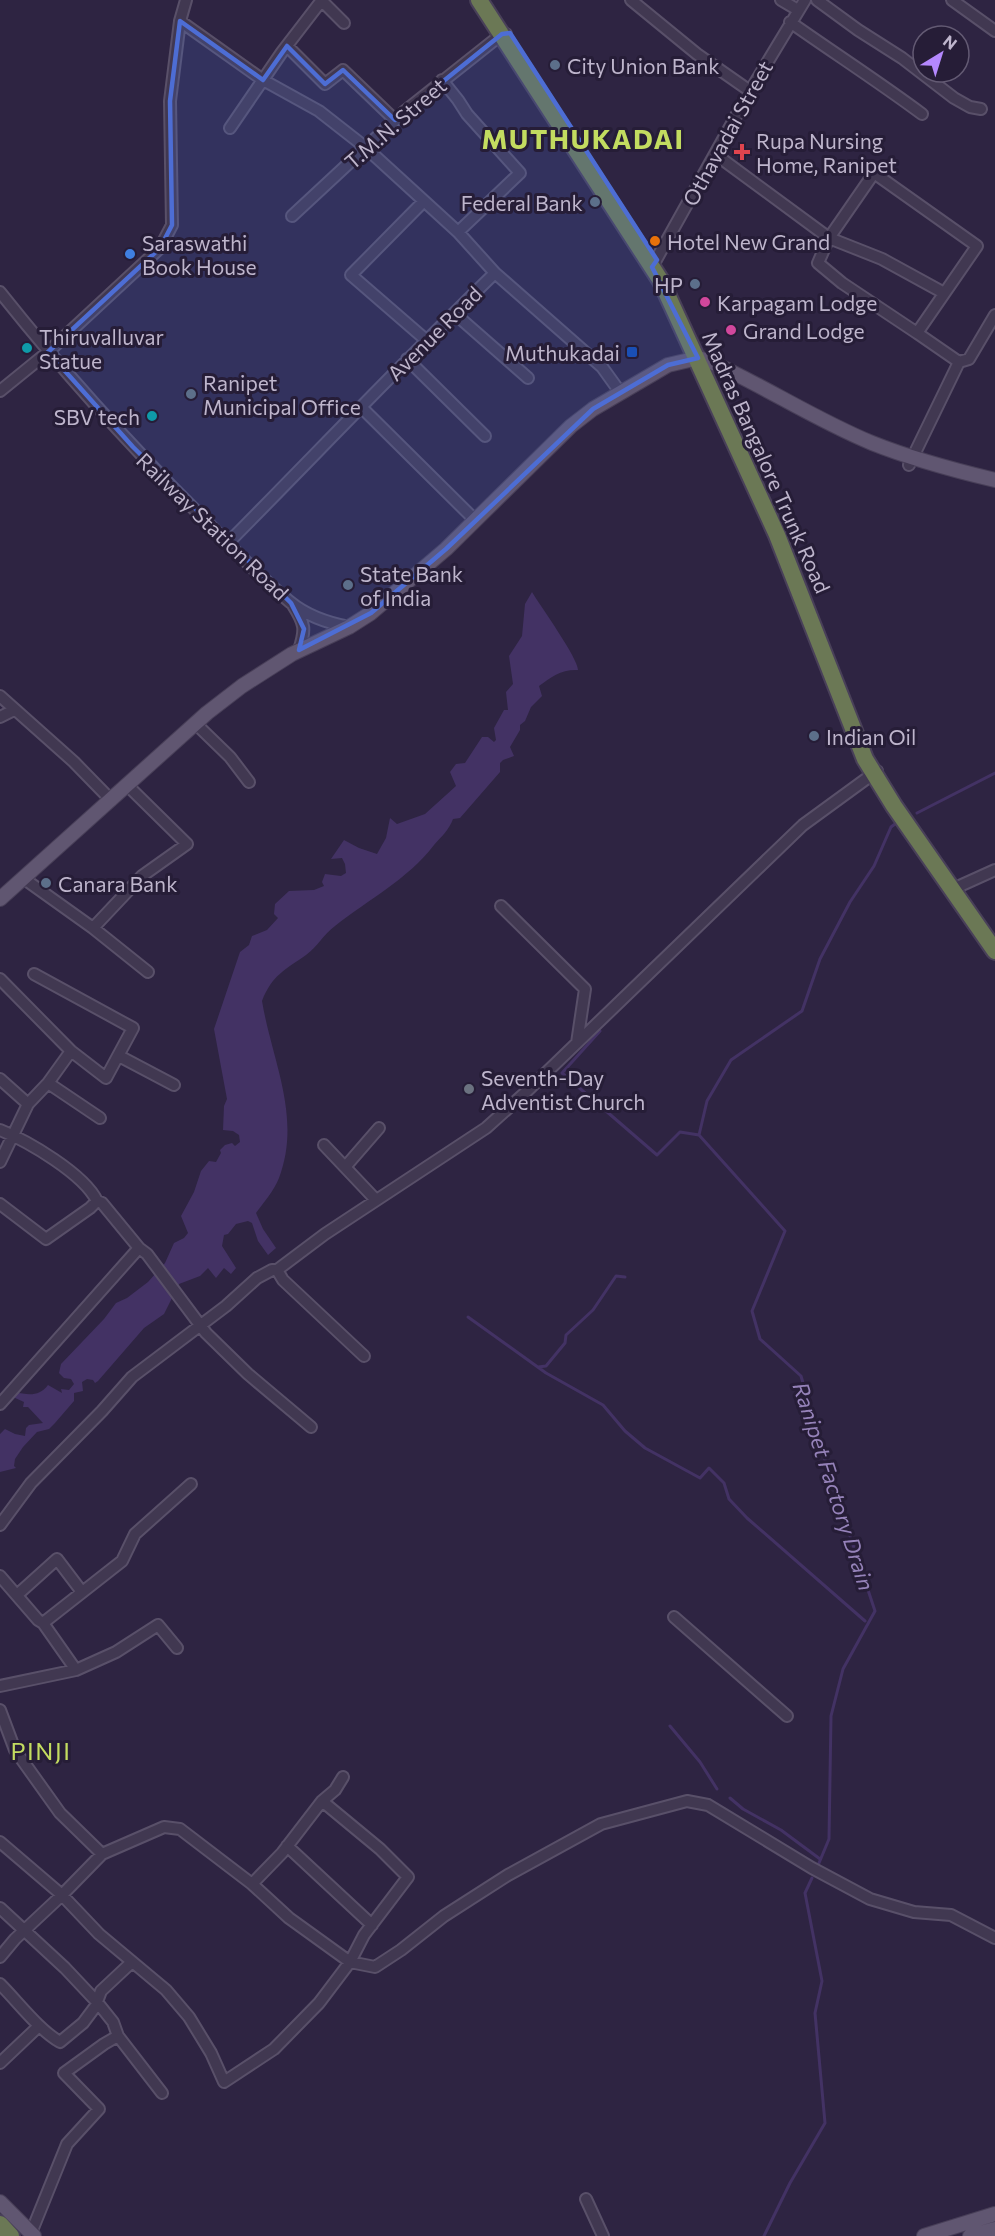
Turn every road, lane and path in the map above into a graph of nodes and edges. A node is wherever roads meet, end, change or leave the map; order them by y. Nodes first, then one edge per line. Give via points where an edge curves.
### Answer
1 (186, 0) edge
2 (322, 0) edge
3 (479, 0) edge
4 (488, 0) edge
5 (631, 0) edge
6 (781, 0) edge
7 (805, 0) edge
8 (817, 0) edge
9 (952, 0) edge
10 (798, 10) junction
11 (180, 21) junction
12 (790, 22) junction
13 (344, 23) dead end
14 (995, 31) edge
15 (506, 34) junction
16 (287, 46) junction
17 (263, 80) junction
18 (442, 80) junction
19 (750, 91) junction
20 (981, 109) dead end
21 (922, 114) dead end
22 (395, 120) junction
23 (230, 128) dead end
24 (365, 147) junction
25 (715, 154) junction
26 (424, 201) junction
27 (292, 216) dead end
28 (458, 232) junction
29 (829, 238) junction
30 (655, 264) junction
31 (495, 273) junction
32 (0, 292) edge
33 (944, 293) junction
34 (454, 313) junction
35 (995, 315) edge
36 (916, 333) junction
37 (426, 340) junction
38 (48, 352) junction
39 (407, 359) junction
40 (959, 362) junction
41 (707, 366) junction
42 (528, 378) dead end
43 (0, 391) edge
44 (620, 392) junction
45 (362, 408) junction
46 (485, 436) dead end
47 (910, 462) junction
48 (995, 480) edge
49 (995, 489) edge
50 (475, 520) junction
51 (228, 543) junction
52 (291, 603) junction
53 (349, 627) junction
54 (299, 650) junction
55 (0, 696) edge
56 (14, 710) junction
57 (0, 717) edge
58 (196, 724) junction
59 (877, 771) junction
60 (249, 782) dead end
61 (127, 785) junction
62 (111, 800) junction
63 (995, 870) edge
64 (23, 878) junction
65 (956, 887) junction
66 (0, 899) edge
67 (501, 906) dead end
68 (93, 928) junction
69 (995, 939) edge
70 (995, 951) edge
71 (148, 972) dead end
72 (34, 974) dead end
73 (0, 979) edge
74 (578, 1043) junction
75 (71, 1051) junction
76 (119, 1056) junction
77 (0, 1079) edge
78 (48, 1083) junction
79 (174, 1085) dead end
80 (27, 1104) junction
81 (100, 1118) dead end
82 (379, 1128) dead end
83 (0, 1130) edge
84 (12, 1135) junction
85 (324, 1145) dead end
86 (0, 1162) edge
87 (346, 1166) junction
88 (376, 1200) junction
89 (97, 1201) junction
90 (0, 1204) edge
91 (139, 1248) junction
92 (277, 1270) junction
93 (201, 1324) junction
94 (364, 1356) dead end
95 (0, 1404) edge
96 (311, 1427) dead end
97 (191, 1484) dead end
98 (0, 1526) edge
99 (0, 1576) edge
100 (82, 1592) junction
101 (17, 1596) junction
102 (674, 1617) dead end
103 (43, 1623) junction
104 (177, 1648) dead end
105 (76, 1670) junction
106 (0, 1686) edge
107 (0, 1710) edge
108 (787, 1716) dead end
109 (343, 1777) dead end
110 (322, 1801) junction
111 (0, 1842) edge
112 (287, 1846) junction
113 (102, 1854) junction
114 (252, 1884) junction
115 (62, 1895) junction
116 (0, 1908) edge
117 (372, 1925) junction
118 (24, 1931) junction
119 (995, 1938) edge
120 (0, 1957) edge
121 (132, 1962) junction
122 (350, 1962) junction
123 (0, 1984) edge
124 (97, 2002) junction
125 (39, 2026) junction
126 (118, 2036) junction
127 (0, 2063) edge
128 (162, 2093) dead end
129 (586, 2199) dead end
130 (0, 2202) edge
131 (995, 2214) edge
132 (0, 2224) edge
133 (995, 2229) edge
134 (32, 2235) edge
135 (12, 2236) edge
136 (603, 2236) edge
137 (924, 2236) edge
138 (970, 2236) edge

1 - 11 street
2 - 13 street
2 - 16 street
3 - 15 highway, Madras Bangalore Trunk Road
4 - 15 highway, Madras Bangalore Trunk Road
5 - 19 street
6 - 10 street
7 - 10 street, Othavadai Street
8 - 20 street via 954,98
9 - 14 street
10 - 12 street, Othavadai Street
11 - 17 street
11 - 38 street via 170,100 172,225 160,248
12 - 19 street, Othavadai Street
12 - 21 street
15 - 18 street, T.M.N. Street
15 - 30 highway, Madras Bangalore Trunk Road
16 - 17 street
16 - 22 street via 325,84 343,70
17 - 23 street
17 - 24 street via 319,111
18 - 22 street, T.M.N. Street
18 - 28 street via 520,173
19 - 25 street, Othavadai Street
22 - 24 street, T.M.N. Street
24 - 26 street
24 - 27 street, T.M.N. Street
25 - 29 street
25 - 30 street, Othavadai Street
26 - 28 street
26 - 37 street via 351,275
28 - 31 street
29 - 33 street via 882,260
29 - 33 street via 874,173 977,246
29 - 36 street via 818,263
30 - 41 highway, Madras Bangalore Trunk Road
31 - 34 street, Avenue Road
31 - 44 street, Avenue Road via 602,367
32 - 38 street, Railway Station Road
33 - 36 street
34 - 37 street, Avenue Road
34 - 42 street
35 - 40 street via 969,359
36 - 40 street
37 - 39 street, Avenue Road
38 - 43 street
38 - 51 street, Railway Station Road via 133,447
39 - 45 street, Avenue Road
39 - 46 street
40 - 47 street
41 - 44 main road via 668,365
41 - 47 main road
41 - 59 highway, Madras Bangalore Trunk Road via 865,759
44 - 50 main road via 571,426
45 - 50 street
45 - 51 street, Avenue Road
47 - 48 main road
47 - 49 main road via 939,475
50 - 53 main road via 371,613
51 - 52 street, Railway Station Road
52 - 53 street, Railway Station Road via 324,621
52 - 54 street via 304,629
53 - 54 main road
54 - 58 main road via 242,686
55 - 56 street
56 - 57 street
56 - 62 street
58 - 60 street
58 - 61 main road
59 - 65 highway, Madras Bangalore Trunk Road
59 - 74 street via 803,825
61 - 62 main road
61 - 68 street via 187,844 142,876
62 - 64 main road
63 - 65 street
64 - 66 main road
64 - 68 street
65 - 69 highway
65 - 70 highway, Madras Bangalore Trunk Road
67 - 74 street via 585,989
68 - 71 street
72 - 76 street via 133,1028
73 - 75 street
74 - 88 street via 486,1128
75 - 76 street via 106,1078
75 - 78 street
76 - 79 street
77 - 80 street
78 - 80 street
78 - 81 street
80 - 84 street
82 - 87 street
83 - 84 street
84 - 86 street
84 - 89 street via 64,1166
85 - 87 street
87 - 88 street
88 - 92 street
89 - 90 street via 46,1239
89 - 91 street
91 - 93 street
91 - 95 street
92 - 93 street via 256,1278
92 - 94 street
93 - 96 street via 248,1374
93 - 98 street via 132,1377 31,1483
97 - 100 street via 135,1534 122,1561
99 - 101 street
100 - 101 street via 57,1559
100 - 103 street
101 - 103 street
102 - 108 street
103 - 105 street
104 - 105 street via 158,1625 116,1652
105 - 106 street
107 - 113 street via 15,1750 60,1813
109 - 110 street via 335,1791
110 - 112 street
110 - 117 street via 408,1876
111 - 115 street
112 - 114 street
112 - 117 street
113 - 114 street via 164,1827 180,1829
113 - 115 street
114 - 122 street via 289,1918
115 - 118 street
115 - 121 street
116 - 118 street
117 - 122 street
118 - 120 street
118 - 124 street
119 - 122 street via 951,1915 914,1912 870,1899 708,1805 687,1802 601,1824 499,1880 375,1967
121 - 122 street via 166,1990 189,2017 224,2082 274,2049 319,2003
121 - 124 street via 101,1990
123 - 125 street
124 - 125 street via 83,2023 60,2042
124 - 126 street via 113,2022
125 - 127 street
126 - 128 street
126 - 134 street via 64,2073 99,2109 67,2144
129 - 136 street
130 - 134 main road
131 - 137 main road
132 - 135 highway
133 - 138 main road

